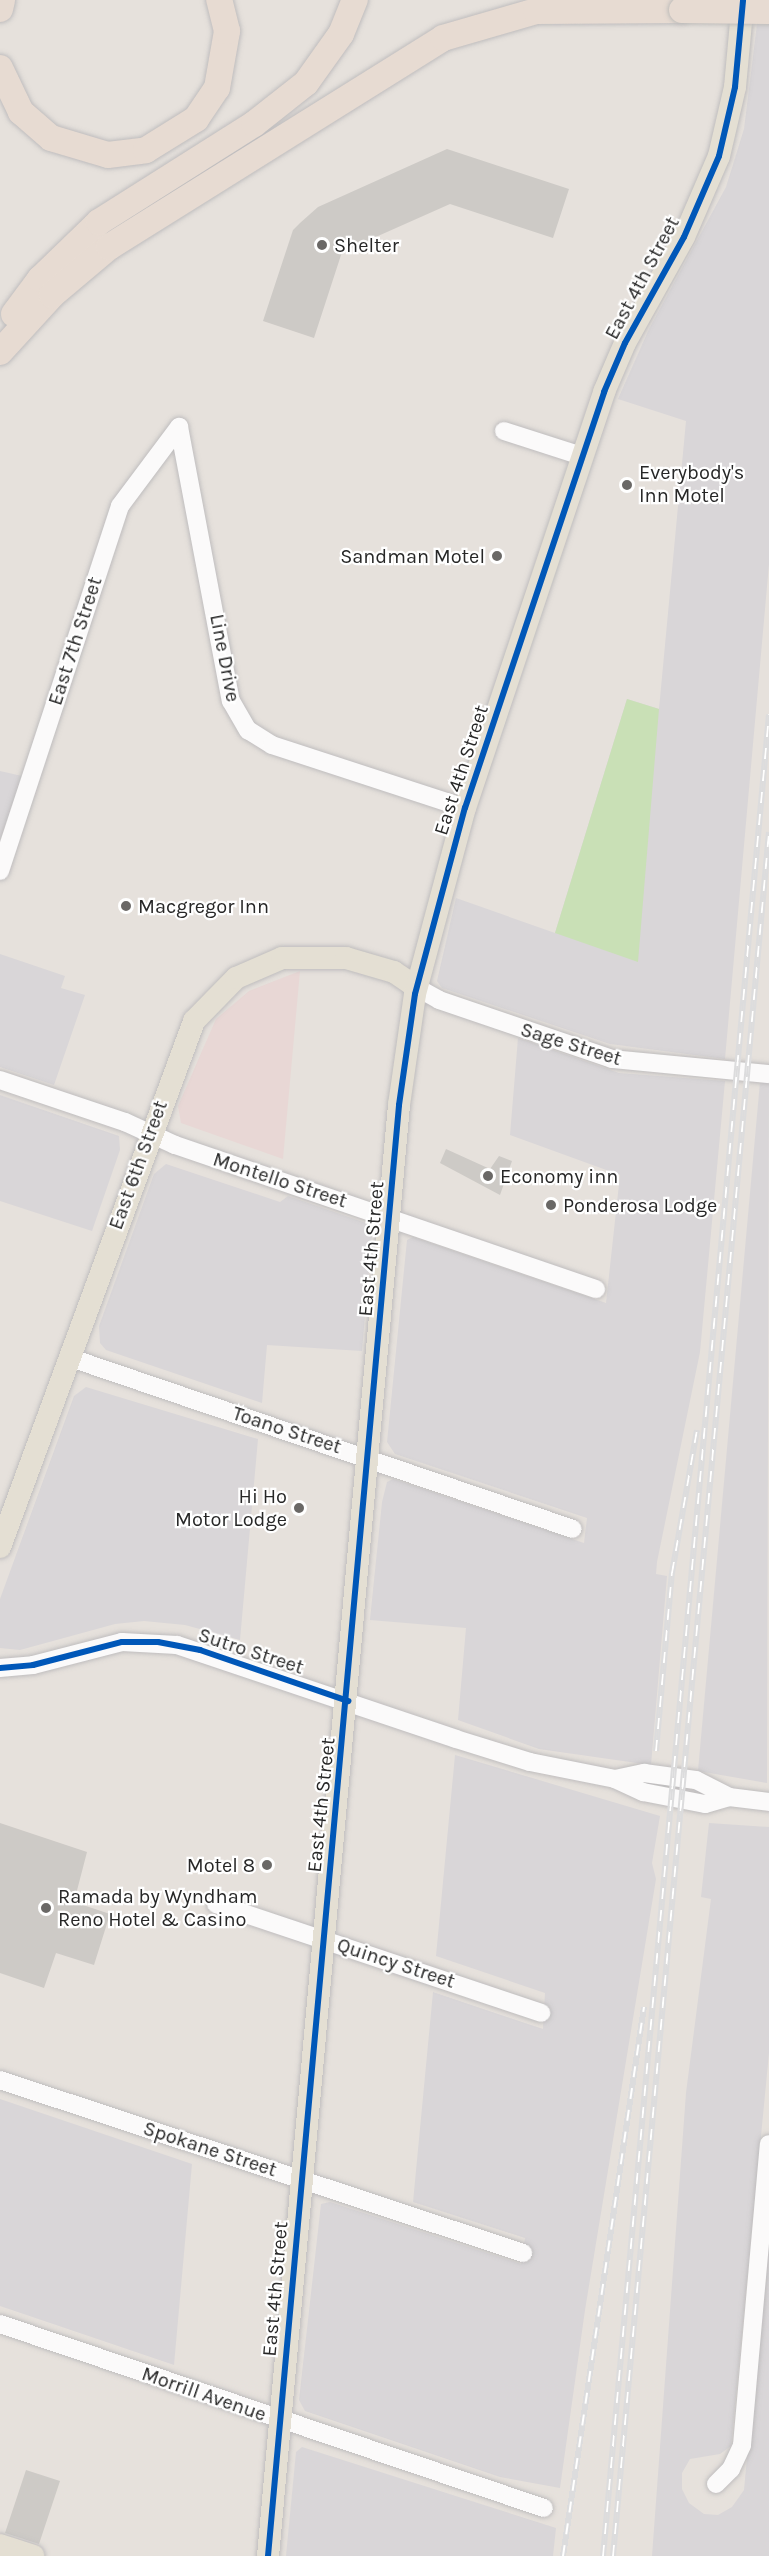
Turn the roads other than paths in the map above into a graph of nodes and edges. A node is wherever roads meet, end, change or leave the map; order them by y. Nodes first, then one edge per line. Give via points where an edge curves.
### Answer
1 (2, 0) edge
2 (219, 0) edge
3 (355, 0) edge
4 (743, 0) edge
5 (0, 9) edge
6 (769, 11) edge
7 (0, 68) edge
8 (0, 334) edge
9 (0, 352) edge
10 (179, 427) joint
11 (504, 431) dead end
12 (582, 456) junction
13 (465, 808) junction
14 (0, 871) edge
15 (416, 987) junction
16 (769, 1074) edge
17 (0, 1080) edge
18 (150, 1134) junction
19 (391, 1218) junction
20 (596, 1289) dead end
21 (68, 1357) junction
22 (368, 1457) junction
23 (573, 1529) dead end
24 (0, 1547) edge
25 (0, 1668) edge
26 (348, 1701) junction
27 (769, 1802) edge
28 (216, 1904) dead end
29 (323, 1939) junction
30 (542, 2013) dead end
31 (0, 2080) edge
32 (769, 2144) edge
33 (302, 2179) junction
34 (523, 2253) dead end
35 (0, 2324) edge
36 (280, 2421) junction
37 (716, 2484) dead end
38 (544, 2508) dead end
39 (0, 2545) edge
40 (0, 2554) edge
41 (5, 2556) edge
42 (33, 2556) edge
43 (268, 2556) edge

1 - 5 highway
2 - 7 highway via 227,31 217,88 189,125 146,150 108,155 51,138 21,112
3 - 8 highway via 330,51 306,83 254,124 99,222 40,279
4 - 12 main road, East 4th Street via 735,87 719,156 684,237 625,343
6 - 9 highway, bridge via 536,11 489,21 443,38 109,247 52,295
10 - 13 street, Line Drive via 231,701 248,730 272,745
10 - 14 street, East 7th Street via 120,506
11 - 12 street
12 - 13 main road, East 4th Street
13 - 15 main road, East 4th Street
15 - 16 street, Sage Street via 439,1000 612,1059
15 - 18 main road, East 6th Street via 394,972 323,955 282,958 239,976 194,1022
15 - 19 main road, East 4th Street via 399,1105
17 - 18 street, Montello Street
18 - 19 street, Montello Street
18 - 21 main road, East 6th Street
19 - 20 street, Montello Street
19 - 22 main road, East 4th Street
21 - 22 street, Toano Street
21 - 24 main road, East 6th Street
22 - 23 street, Toano Street
22 - 26 main road, East 4th Street
25 - 26 street, Sutro Street via 33,1665 112,1644 158,1641 200,1650
26 - 27 street, Sutro Street via 530,1762 615,1779 644,1773 696,1780 729,1797
26 - 29 main road, East 4th Street
28 - 29 street, Quincy Street
29 - 30 street, Quincy Street
29 - 33 main road, East 4th Street
31 - 33 street, Spokane Street
32 - 37 street via 742,2445 731,2469
33 - 34 street, Spokane Street
33 - 36 main road, East 4th Street
35 - 36 street, Morrill Avenue
36 - 38 street, Morrill Avenue
36 - 43 main road, East 4th Street
39 - 42 main road
40 - 41 street

